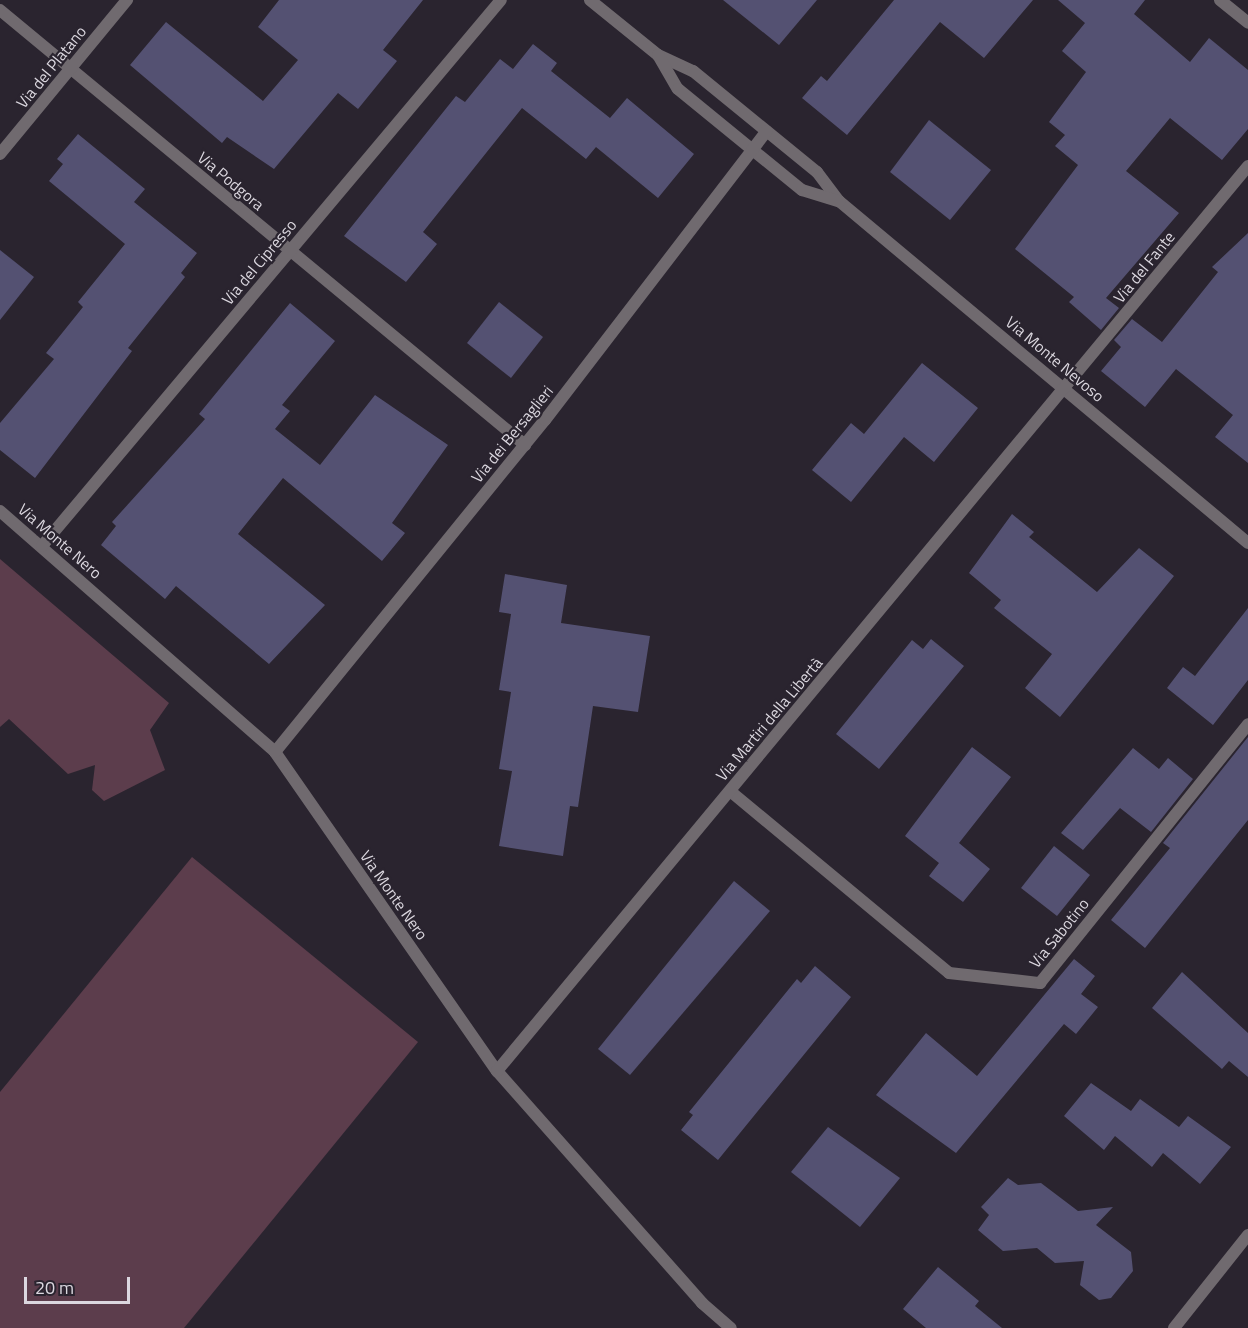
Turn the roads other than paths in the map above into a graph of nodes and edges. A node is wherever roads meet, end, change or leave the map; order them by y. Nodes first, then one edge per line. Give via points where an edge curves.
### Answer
1 (127, 0) edge
2 (501, 0) edge
3 (590, 0) edge
4 (1220, 0) edge
5 (0, 10) edge
6 (1248, 23) edge
7 (658, 55) junction
8 (72, 68) junction
9 (767, 131) junction
10 (752, 150) junction
11 (0, 154) edge
12 (1248, 166) edge
13 (839, 201) junction
14 (290, 252) junction
15 (1066, 389) junction
16 (525, 445) junction
17 (0, 511) edge
18 (1248, 543) edge
19 (42, 546) junction
20 (1248, 724) edge
21 (275, 752) junction
22 (730, 791) junction
23 (497, 1071) junction
24 (1248, 1235) edge
25 (731, 1328) edge
26 (1174, 1328) edge

1 - 8 street, Via del Platano
2 - 14 street, Via del Cipresso
3 - 7 street, Via Monte Nevoso
4 - 6 street
5 - 8 street, Via Podgora
7 - 9 street, Via Monte Nevoso via 693,71
7 - 10 street, Via Monte Nevoso via 678,89
8 - 11 street, Via del Platano
8 - 14 street, Via Podgora
9 - 10 street, Via dei Bersaglieri
9 - 13 street, Via Monte Nevoso via 817,171
10 - 13 street, Via Monte Nevoso via 802,190
10 - 16 street, Via dei Bersaglieri
12 - 15 street, Via del Fante
13 - 15 street, Via Monte Nevoso
14 - 16 street, Via Podgora
14 - 19 street, Via del Cipresso
15 - 18 street, Via Monte Nevoso
15 - 22 street, Via Martiri della Libertà
16 - 21 street, Via dei Bersaglieri
17 - 19 street, Via Monte Nero
19 - 21 street, Via Monte Nero
20 - 22 street, Via Sabotino via 1040,983 949,973
21 - 23 street, Via Monte Nero
22 - 23 street, Via Martiri della Libertà
23 - 25 street, Via Monte Nero via 702,1303
24 - 26 street

